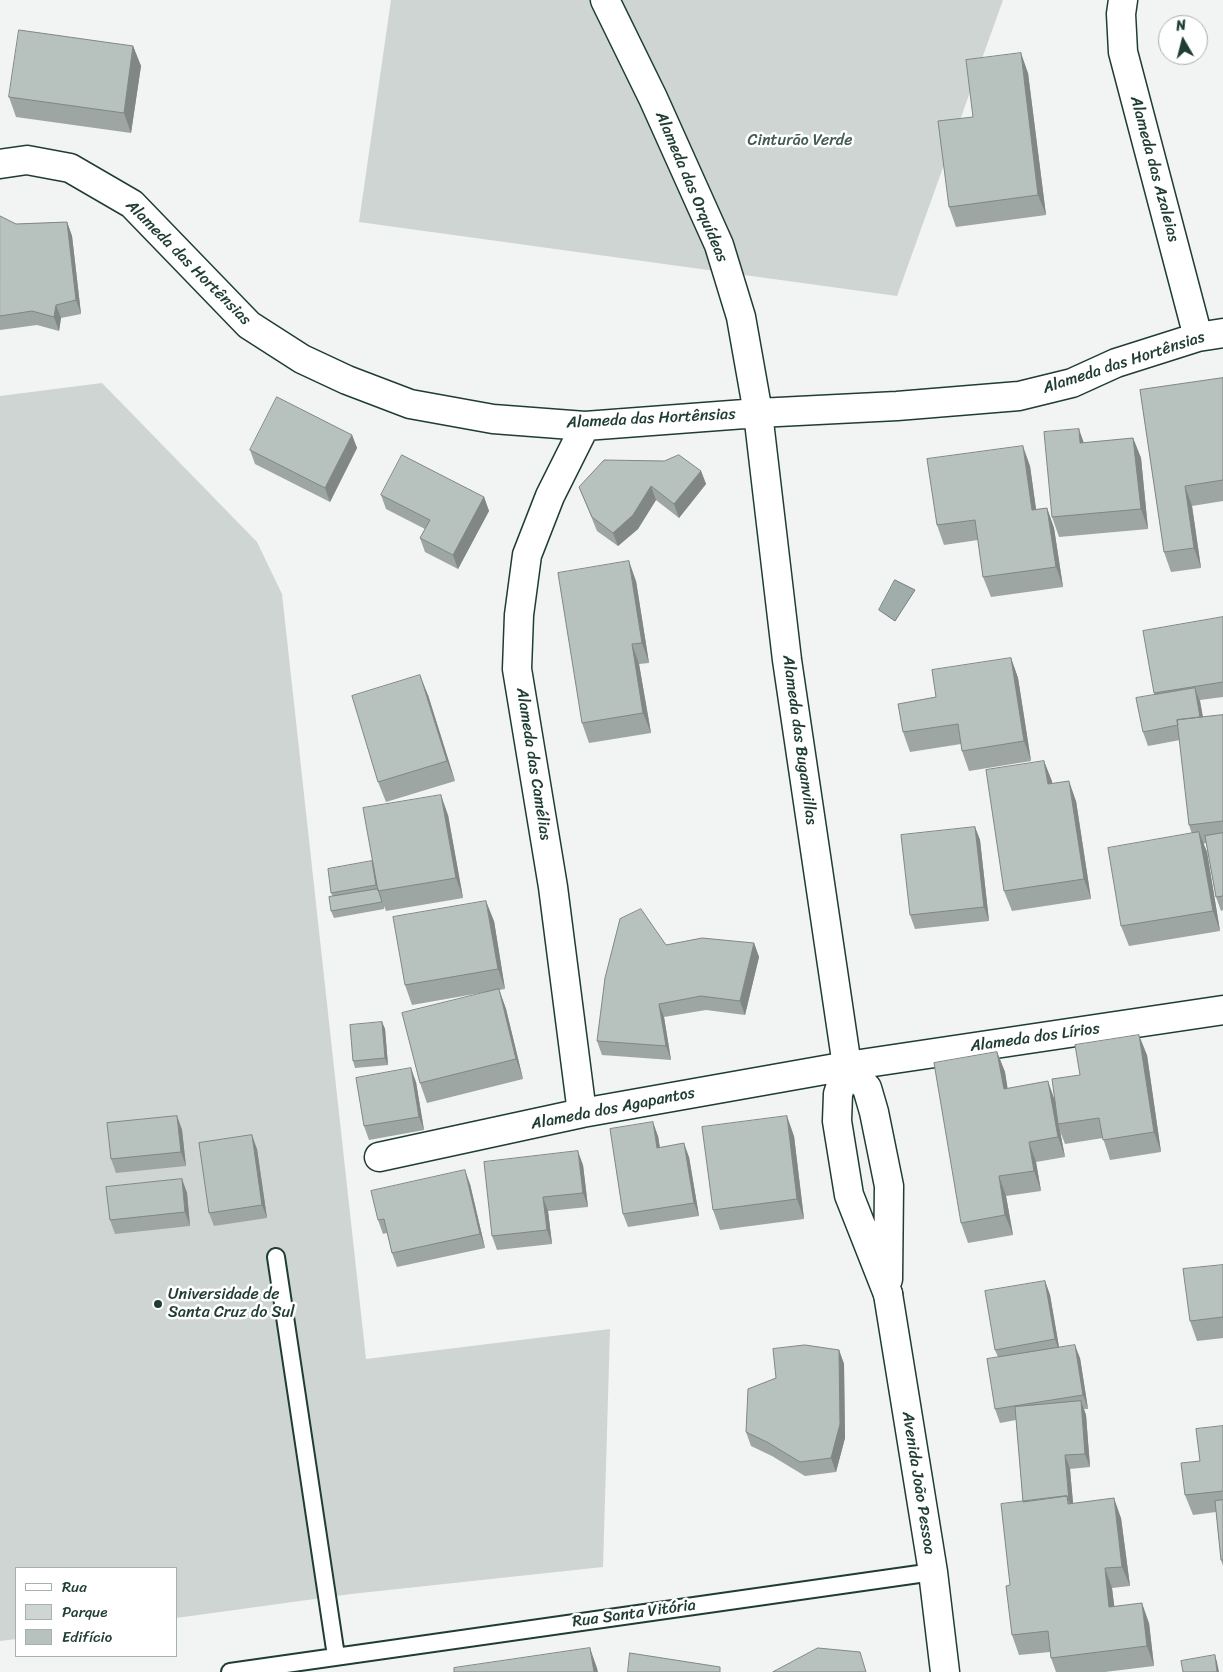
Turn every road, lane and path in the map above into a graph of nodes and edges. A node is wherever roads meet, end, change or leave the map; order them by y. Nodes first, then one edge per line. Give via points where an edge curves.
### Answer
1 (605, 0) edge
2 (1123, 0) edge
3 (0, 164) edge
4 (1210, 335) edge
5 (758, 413) junction
6 (585, 426) junction
7 (1223, 1010) edge
8 (847, 1066) junction
9 (582, 1113) junction
10 (379, 1157) dead end
11 (276, 1257) dead end
12 (888, 1294) junction
13 (933, 1572) junction
14 (336, 1656) junction
15 (230, 1672) edge
16 (945, 1672) edge

1 - 5 street, Alameda das Orquídeas via 719,245 741,317
2 - 4 street, Alameda das Azaleias via 1123,52
3 - 6 street, Alameda das Hortênsias via 27,160 70,168 132,204 249,325 302,359 347,380 410,404 493,419
4 - 5 street, Alameda das Hortênsias via 1116,363 1072,383 1019,396
5 - 6 street, Alameda das Hortênsias
5 - 8 street, Alameda das Buganvillas via 788,660
6 - 9 street, Alameda das Camélias via 550,496 527,555 519,615 517,669 553,887
7 - 8 street, Alameda dos Lírios
8 - 9 street, Alameda dos Agapantos
8 - 12 street, Alameda das Buganvillas via 838,1094 837,1121 849,1195
8 - 12 street via 867,1088 889,1186
9 - 10 street, Alameda dos Agapantos
11 - 14 lane
12 - 13 street, Avenida João Pessoa
13 - 14 lane, Rua Santa Vitória
13 - 16 street, Avenida João Pessoa
14 - 15 lane, Rua Santa Vitória

